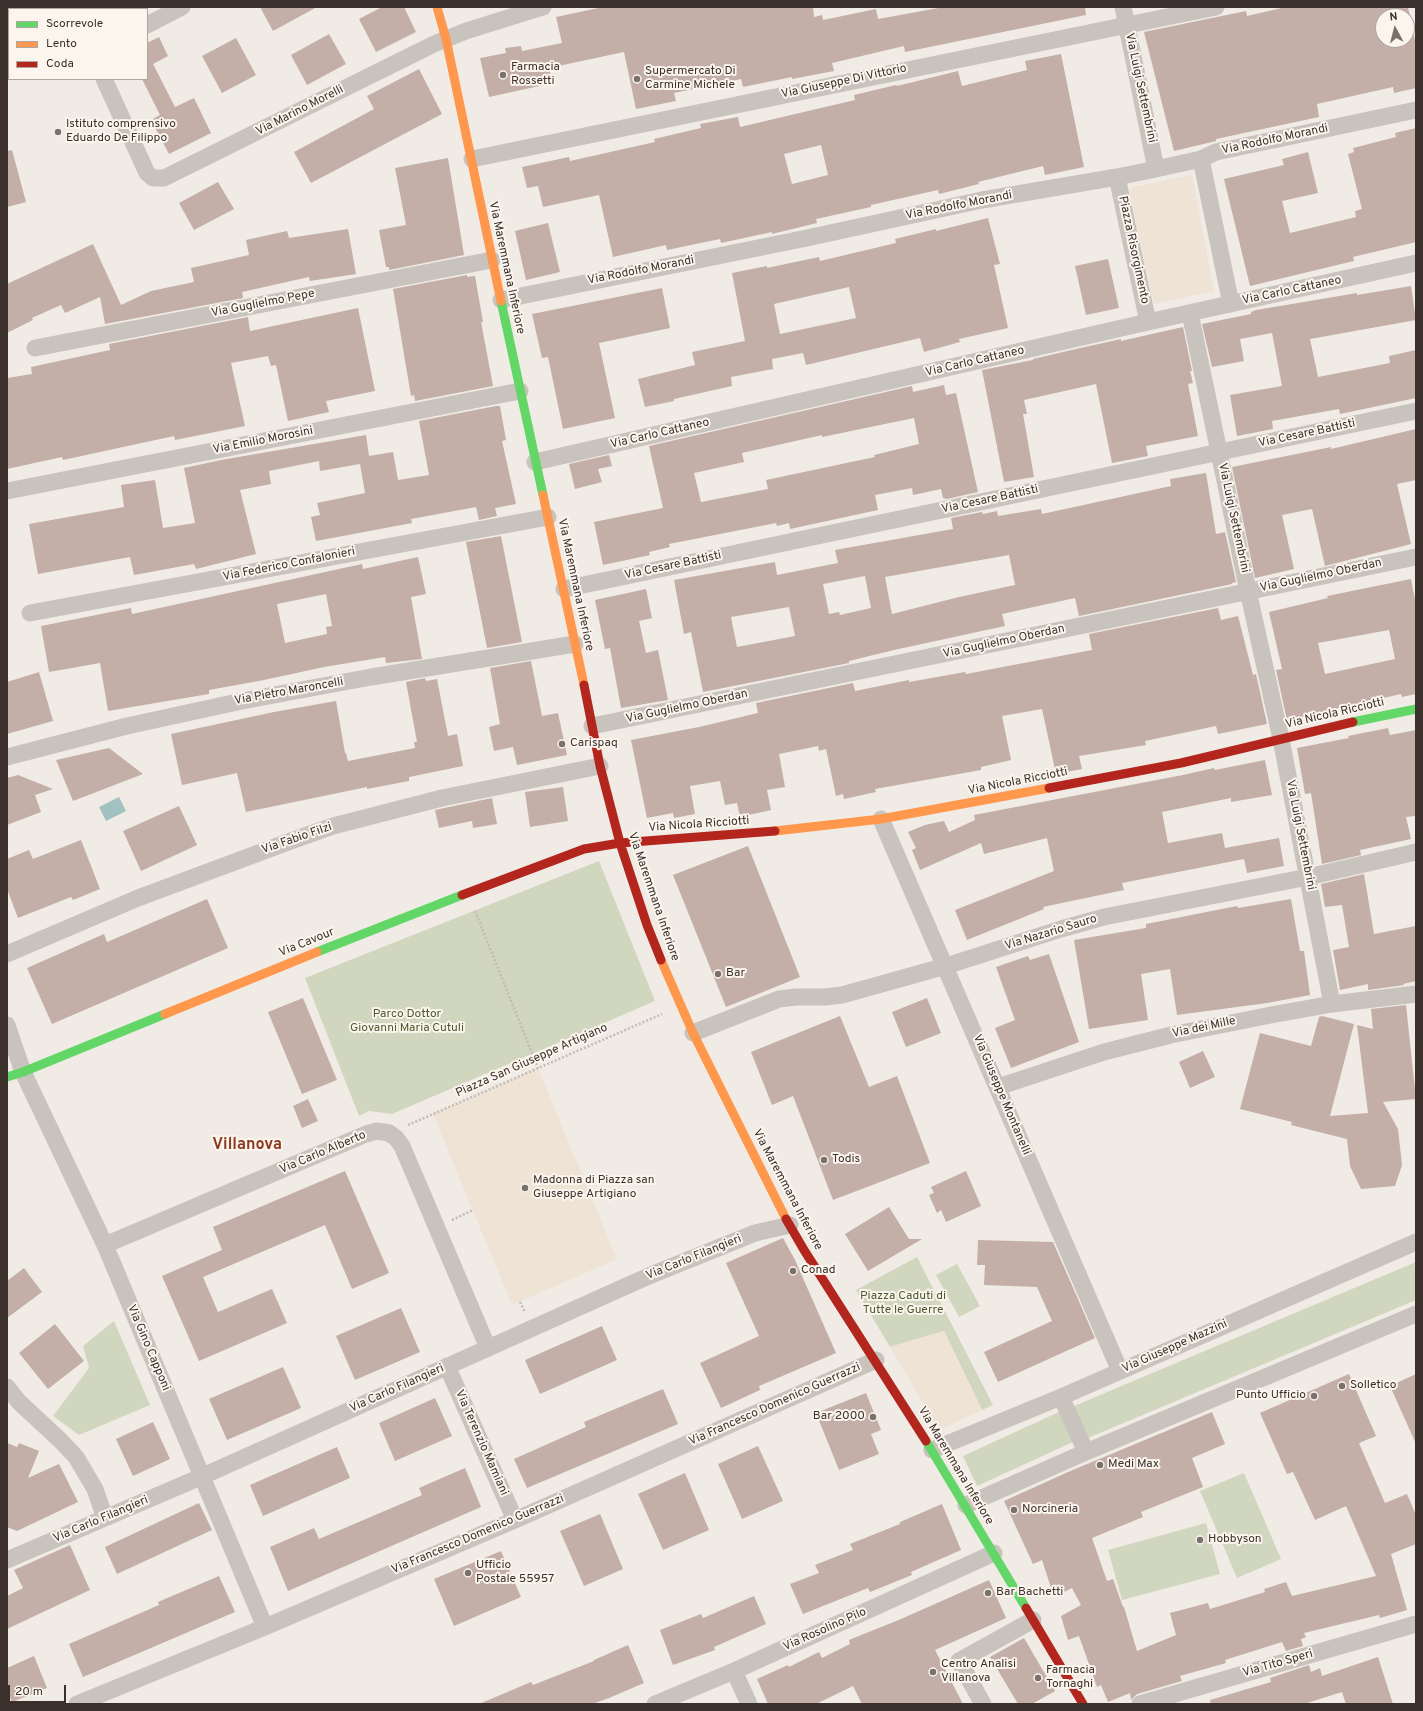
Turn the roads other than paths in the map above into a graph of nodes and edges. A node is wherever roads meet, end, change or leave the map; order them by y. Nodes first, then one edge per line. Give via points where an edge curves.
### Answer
1 (182, 7) edge
2 (437, 7) edge
3 (543, 7) edge
4 (1123, 7) edge
5 (1216, 7) edge
6 (148, 24) edge
7 (1127, 24) junction
8 (446, 39) junction
9 (104, 80) edge
10 (1416, 110) edge
11 (472, 159) junction
12 (1201, 159) junction
13 (1156, 169) junction
14 (1117, 178) junction
15 (492, 260) junction
16 (1416, 263) edge
17 (501, 300) junction
18 (1231, 304) junction
19 (1190, 313) junction
20 (1148, 322) junction
21 (35, 348) dead end
22 (520, 390) junction
23 (1416, 411) edge
24 (1219, 453) junction
25 (535, 462) junction
26 (7, 491) edge
27 (548, 516) junction
28 (1416, 557) edge
29 (564, 589) junction
30 (1248, 591) junction
31 (30, 613) dead end
32 (575, 644) junction
33 (1416, 709) edge
34 (592, 726) junction
35 (1281, 739) junction
36 (7, 757) edge
37 (600, 766) junction
38 (881, 819) junction
39 (620, 843) junction
40 (1416, 852) edge
41 (1308, 877) junction
42 (7, 954) edge
43 (946, 966) junction
44 (1416, 994) edge
45 (1332, 1004) junction
46 (7, 1025) edge
47 (693, 1032) junction
48 (15, 1075) edge
49 (998, 1087) junction
50 (790, 1225) junction
51 (1416, 1242) edge
52 (105, 1245) junction
53 (1416, 1314) edge
54 (488, 1348) junction
55 (876, 1360) junction
56 (447, 1366) junction
57 (1120, 1371) junction
58 (7, 1388) edge
59 (1061, 1397) junction
60 (932, 1450) junction
61 (1086, 1452) junction
62 (203, 1476) junction
63 (966, 1505) junction
64 (105, 1518) junction
65 (515, 1520) junction
66 (994, 1554) junction
67 (7, 1560) edge
68 (1033, 1620) junction
69 (1416, 1624) edge
70 (265, 1627) junction
71 (734, 1671) junction
72 (77, 1704) edge
73 (655, 1704) edge
74 (749, 1704) edge
75 (983, 1704) edge
76 (1083, 1704) edge
77 (1140, 1704) edge

1 - 6 street
2 - 8 main road, Via Maremmana Inferiore
3 - 8 street, Via Marino Morelli
4 - 7 street, Via Luigi Settembrini
5 - 7 street, Via Giuseppe Di Vittorio
7 - 11 street, Via Giuseppe Di Vittorio
7 - 13 street, Via Luigi Settembrini
8 - 9 street, Via Marino Morelli via 168,177 159,179 153,178 145,169
8 - 11 main road, Via Maremmana Inferiore
10 - 12 street, Via Rodolfo Morandi via 1216,152
11 - 15 main road, Via Maremmana Inferiore
12 - 13 street, Via Rodolfo Morandi
12 - 18 street
13 - 14 street, Via Rodolfo Morandi
14 - 17 street, Via Rodolfo Morandi via 982,200
14 - 20 street, Piazza Risorgimento
15 - 17 main road, Via Maremmana Inferiore
15 - 21 street, Via Guglielmo Pepe
16 - 18 street, Via Carlo Cattaneo
17 - 22 main road, Via Maremmana Inferiore
18 - 19 street, Via Carlo Cattaneo
19 - 20 street, Via Carlo Cattaneo
19 - 24 street, Via Luigi Settembrini
20 - 25 street, Via Carlo Cattaneo
22 - 25 main road, Via Maremmana Inferiore
22 - 26 street, Via Emilio Morosini
23 - 24 street, Via Cesare Battisti
24 - 29 street, Via Cesare Battisti
24 - 30 street, Via Luigi Settembrini
25 - 27 main road, Via Maremmana Inferiore
27 - 29 main road, Via Maremmana Inferiore
27 - 31 street, Via Federico Confalonieri
28 - 30 street, Via Guglielmo Oberdan
29 - 32 main road, Via Maremmana Inferiore
30 - 34 street, Via Guglielmo Oberdan
30 - 35 street, Via Luigi Settembrini
32 - 34 main road, Via Maremmana Inferiore
32 - 36 street, Via Pietro Maroncelli via 242,701
33 - 35 main road, Via Nicola Ricciotti
34 - 37 main road, Via Maremmana Inferiore
35 - 38 main road, Via Nicola Ricciotti via 1181,763
35 - 41 street, Via Luigi Settembrini
37 - 39 main road, Via Maremmana Inferiore
37 - 42 street, Via Fabio Filzi via 430,801 333,826 138,898
38 - 39 main road, Via Nicola Ricciotti via 791,830
38 - 43 street, Via Giuseppe Montanelli
39 - 47 main road, Via Maremmana Inferiore via 648,925
39 - 48 main road, Via Cavour via 573,852 467,892
40 - 41 street, Via Nazario Sauro
41 - 43 street, Via Nazario Sauro via 1104,917
41 - 45 street, Via Luigi Settembrini
43 - 47 street, Via Nazario Sauro via 837,996 779,999
43 - 49 street, Via Giuseppe Montanelli
44 - 45 street, Via dei Mille
45 - 49 street, Via dei Mille via 1158,1038 1104,1052
46 - 48 street, Via Gino Capponi
47 - 50 main road, Via Maremmana Inferiore
48 - 52 street, Via Gino Capponi
49 - 57 street, Via Giuseppe Montanelli
50 - 54 street, Via Carlo Filangieri via 755,1233 651,1274
50 - 55 main road, Via Maremmana Inferiore
51 - 57 street, Via Giuseppe Mazzini
52 - 54 street, Via Carlo Alberto via 366,1134 381,1131 389,1133 402,1146
52 - 62 street, Via Gino Capponi
53 - 61 street
54 - 56 street, Via Carlo Filangieri
55 - 60 main road, Via Maremmana Inferiore
55 - 65 street, Via Francesco Domenico Guerrazzi
56 - 62 street, Via Carlo Filangieri
56 - 65 street, Via Terenzio Mamiani
57 - 59 street, Via Giuseppe Mazzini
58 - 64 street via 76,1457 94,1489
59 - 60 street, Via Giuseppe Mazzini
59 - 61 street
60 - 63 main road, Via Maremmana Inferiore
61 - 63 street
62 - 64 street, Via Carlo Filangieri
62 - 70 street, Via Gino Capponi
63 - 66 main road, Via Maremmana Inferiore
64 - 67 street, Via Carlo Filangieri
65 - 70 street, Via Francesco Domenico Guerrazzi
66 - 68 main road, Via Maremmana Inferiore
66 - 71 street, Via Rosolino Pilo
68 - 75 street via 959,1660
68 - 76 main road, Via Maremmana Inferiore
69 - 77 street, Via Tito Speri
70 - 72 street, Via Francesco Domenico Guerrazzi
71 - 73 street, Via Rosolino Pilo
71 - 74 street

